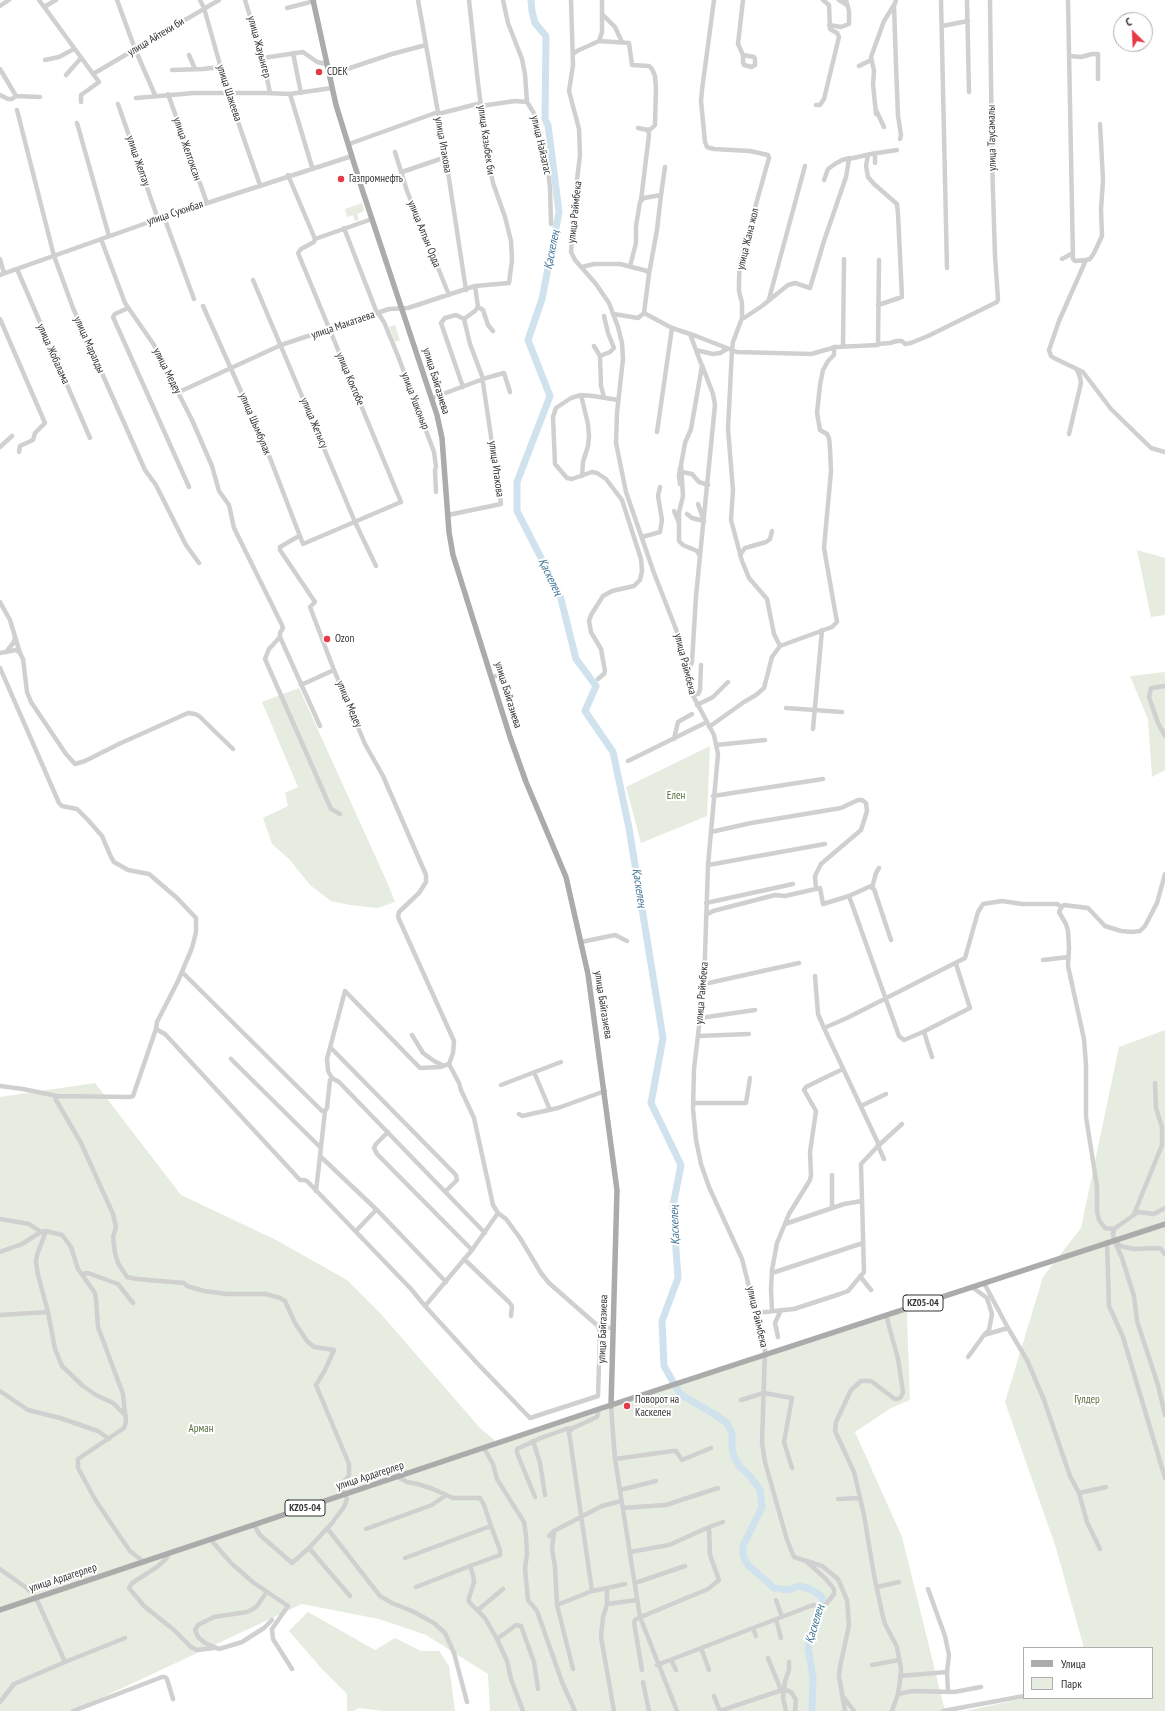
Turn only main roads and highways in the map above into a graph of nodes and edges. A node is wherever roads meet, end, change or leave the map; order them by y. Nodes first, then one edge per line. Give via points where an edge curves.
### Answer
1 (313, 1) edge
2 (1165, 1224) edge
3 (610, 1406) junction
4 (0, 1610) edge

1 - 3 main road, улица Байгазиева via 332,88 352,156 432,398 442,438 453,555 489,662 510,737 566,877 588,974 618,1190
2 - 3 main road, KZ05-04
3 - 4 main road, улица Ардагерлер / KZ05-04

